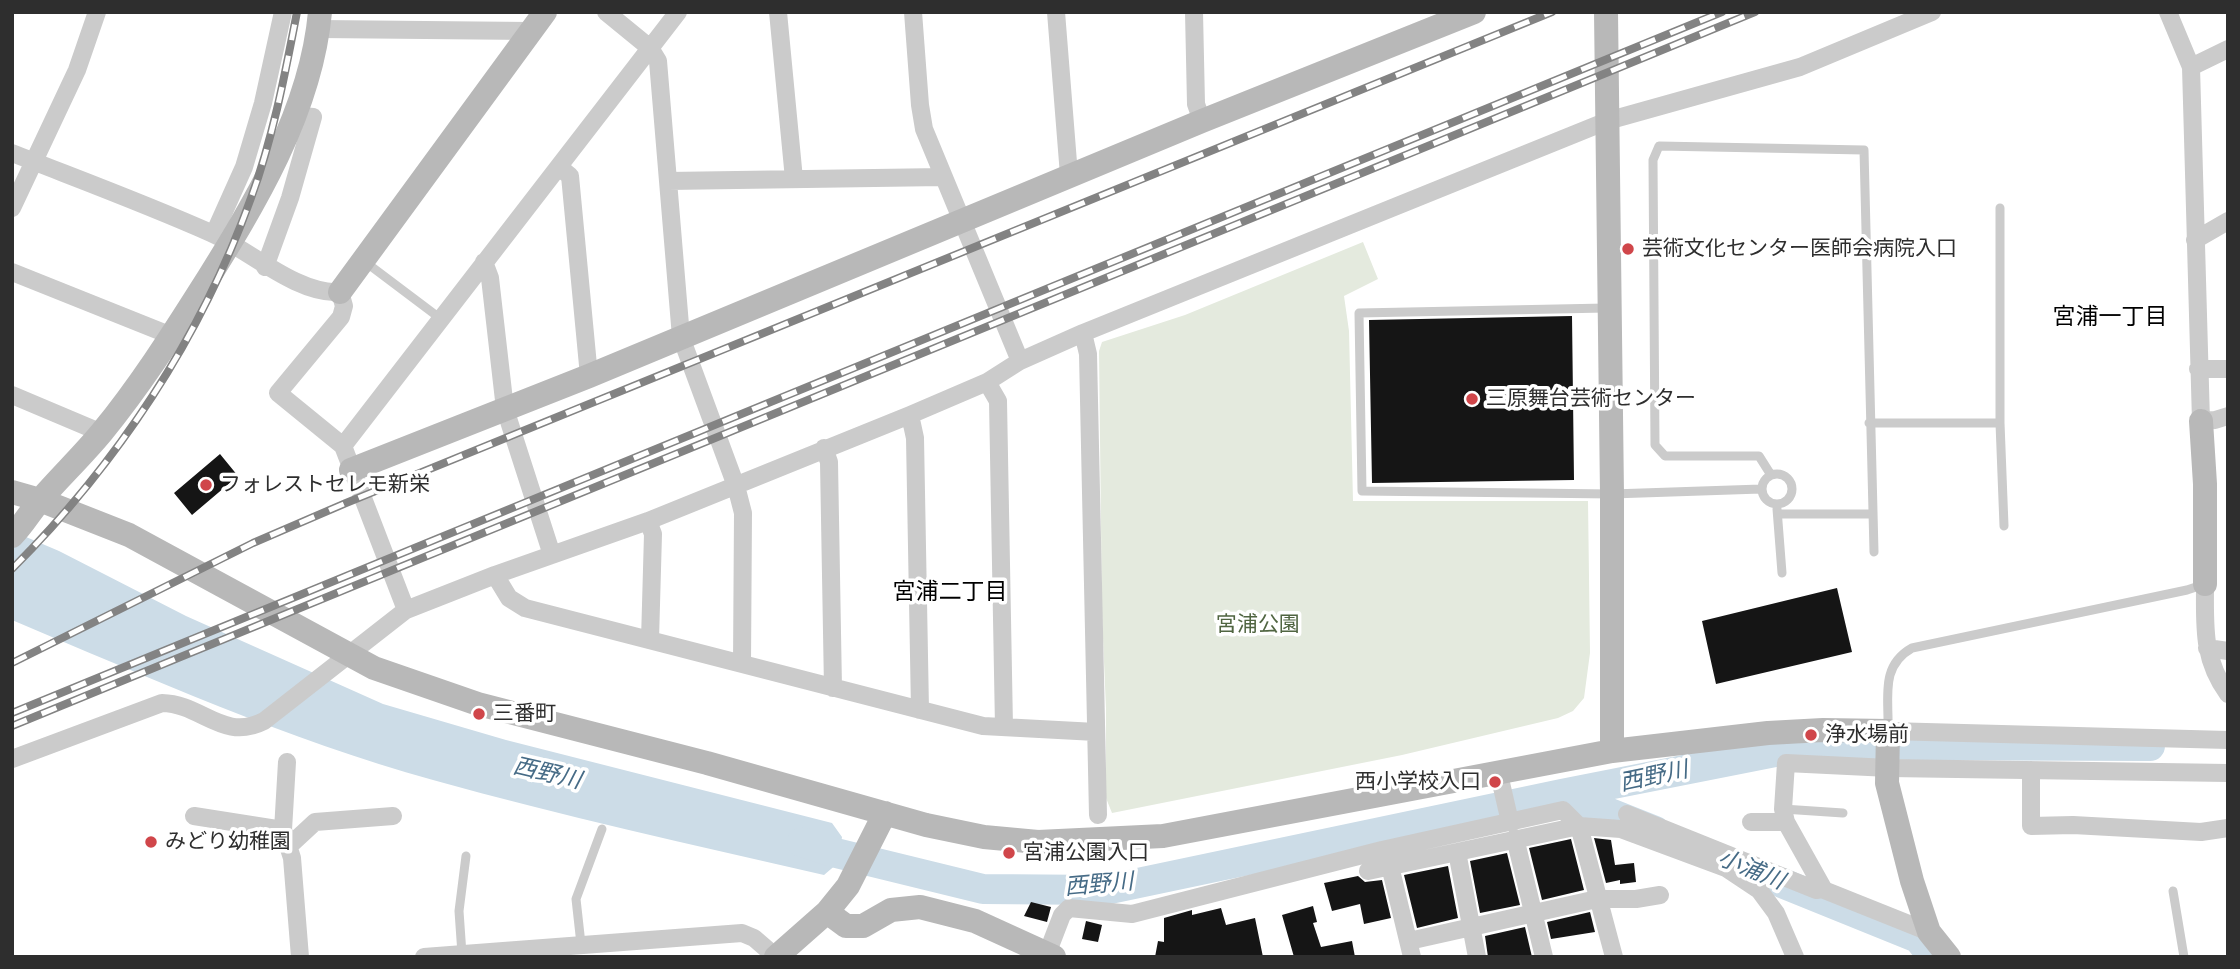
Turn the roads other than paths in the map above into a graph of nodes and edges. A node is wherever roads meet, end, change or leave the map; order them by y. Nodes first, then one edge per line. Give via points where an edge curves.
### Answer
1 (97, 12) edge
2 (283, 12) edge
3 (606, 12) edge
4 (678, 12) edge
5 (778, 12) edge
6 (913, 12) edge
7 (1056, 12) edge
8 (1194, 12) edge
9 (1606, 12) edge
10 (1932, 12) edge
11 (2168, 12) edge
12 (1470, 13) edge
13 (319, 21) edge
14 (538, 22) edge
15 (650, 48) junction
16 (2228, 49) edge
17 (2191, 67) junction
18 (293, 115) junction
19 (1202, 121) junction
20 (1607, 121) junction
21 (12, 153) edge
22 (35, 162) junction
23 (559, 167) junction
24 (1069, 176) junction
25 (943, 177) junction
26 (794, 179) junction
27 (668, 181) junction
28 (12, 208) edge
29 (2000, 208) dead end
30 (964, 219) junction
31 (2228, 221) edge
32 (221, 239) junction
33 (2195, 240) junction
34 (363, 260) junction
35 (484, 262) junction
36 (265, 267) junction
37 (12, 272) edge
38 (340, 292) junction
39 (1610, 308) junction
40 (441, 319) junction
41 (1083, 333) junction
42 (172, 336) junction
43 (681, 337) junction
44 (1020, 361) junction
45 (2198, 369) junction
46 (2228, 369) edge
47 (589, 376) junction
48 (987, 382) junction
49 (12, 395) edge
50 (505, 409) junction
51 (911, 415) junction
52 (2228, 416) edge
53 (2201, 421) junction
54 (1869, 423) junction
55 (2000, 423) junction
56 (102, 433) junction
57 (343, 446) junction
58 (824, 448) junction
59 (351, 470) junction
60 (1770, 475) junction
61 (736, 486) junction
62 (1761, 489) junction
63 (12, 492) edge
64 (1612, 494) junction
65 (40, 500) junction
66 (1777, 509) junction
67 (1872, 514) junction
68 (648, 521) junction
69 (2004, 526) dead end
70 (15, 533) edge
71 (1874, 552) dead end
72 (552, 555) junction
73 (1782, 573) dead end
74 (495, 575) junction
75 (2205, 584) junction
76 (407, 610) junction
77 (650, 640) junction
78 (2207, 648) junction
79 (2228, 650) edge
80 (350, 654) junction
81 (742, 664) junction
82 (833, 688) junction
83 (2228, 694) edge
84 (920, 710) junction
85 (1004, 727) junction
86 (1888, 731) junction
87 (1096, 732) junction
88 (2228, 740) edge
89 (1612, 751) junction
90 (12, 760) edge
91 (288, 762) dead end
92 (1889, 768) junction
93 (2031, 770) junction
94 (2228, 774) edge
95 (1501, 783) dead end
96 (885, 813) junction
97 (1843, 813) dead end
98 (1627, 814) dead end
99 (1098, 815) dead end
100 (1785, 815) junction
101 (194, 816) dead end
102 (393, 816) dead end
103 (1751, 822) dead end
104 (1579, 826) junction
105 (2228, 828) edge
106 (602, 829) dead end
107 (1512, 830) junction
108 (286, 838) junction
109 (1382, 850) junction
110 (1457, 852) junction
111 (466, 856) dead end
112 (1390, 866) junction
113 (1368, 871) dead end
114 (1823, 889) junction
115 (2174, 891) dead end
116 (1660, 895) dead end
117 (1597, 900) junction
118 (827, 912) junction
119 (1533, 913) junction
120 (1471, 929) junction
121 (1929, 932) junction
122 (581, 944) junction
123 (1410, 949) edge
124 (461, 954) junction
125 (525, 954) edge
126 (1050, 955) edge
127 (300, 957) edge
128 (424, 957) edge
129 (776, 957) edge
130 (1477, 957) edge
131 (1544, 957) edge
132 (1614, 957) edge
133 (1795, 957) edge
134 (1949, 957) edge
135 (2184, 957) edge

1 - 22 street via 77,70
2 - 32 street via 263,103
3 - 15 street
4 - 15 street
5 - 26 street
6 - 25 street via 920,105
7 - 24 street
8 - 19 street via 1196,104
9 - 20 street
10 - 20 street via 1800,67
11 - 17 street
12 - 19 street
13 - 14 street
13 - 18 street
14 - 34 street
15 - 23 street
15 - 27 street via 658,61
16 - 17 street
17 - 33 street
18 - 32 street via 277,155
18 - 36 street via 313,117
19 - 24 street
20 - 39 street
20 - 41 street
21 - 22 street
22 - 28 street
22 - 32 street
23 - 35 street
23 - 47 street via 570,176
24 - 30 street
25 - 26 street
25 - 30 street
26 - 27 street
27 - 43 street
29 - 55 lane
30 - 43 street
30 - 44 street
31 - 33 street
32 - 36 street
32 - 42 street
33 - 45 street
34 - 38 street
34 - 40 lane
35 - 40 street
35 - 50 street via 490,278
36 - 38 street via 326,293
37 - 42 street
38 - 57 street via 341,317 278,393
39 - 64 street
39 - 64 lane via 1359,313 1362,491
40 - 57 street
41 - 44 street
41 - 87 street via 1088,354
42 - 56 street
43 - 47 street
43 - 61 street
44 - 48 street
45 - 46 street
45 - 53 street
47 - 50 street
48 - 51 street
48 - 85 street via 998,401
49 - 56 street
50 - 59 street
50 - 72 street
51 - 58 street
51 - 84 street
52 - 53 street
53 - 75 street
54 - 55 lane
54 - 60 lane via 1864,150 1659,146 1653,160 1655,445 1665,456 1759,456
54 - 67 lane
55 - 69 lane
56 - 65 street
57 - 59 street
58 - 61 street
58 - 82 street via 829,462
59 - 76 street
60 - 62 lane
60 - 66 lane via 1783,475 1793,489
61 - 68 street
61 - 81 street via 743,513
62 - 64 lane
62 - 66 lane
63 - 65 street
64 - 89 street
65 - 70 street
65 - 80 street via 130,536
66 - 67 lane
66 - 73 lane
67 - 71 lane
68 - 72 street
68 - 77 street via 653,534
72 - 74 street
74 - 76 street
74 - 77 street via 509,598 525,608
75 - 78 street
75 - 86 lane via 1912,648 1891,666
76 - 80 street
77 - 81 street
78 - 79 street
78 - 83 street via 2216,677
80 - 90 street via 252,728 224,726 162,703
80 - 96 street via 374,668 478,704
81 - 82 street
82 - 84 street
84 - 85 street
85 - 87 street
86 - 88 street
86 - 89 street via 1768,733
86 - 92 street
87 - 99 street
89 - 96 street via 1163,836 1038,842 984,837
91 - 108 street
92 - 93 street
92 - 100 street via 1786,763
92 - 121 street via 1887,783
93 - 94 street
93 - 105 street via 2031,826 2201,832
95 - 107 street
96 - 118 street via 848,886
97 - 100 lane
98 - 114 street
100 - 103 street
100 - 114 street
101 - 108 street
102 - 108 street via 315,822
104 - 107 street
104 - 117 street
104 - 133 street via 1621,829 1726,868 1759,890 1776,913
106 - 122 lane via 576,899
107 - 109 street
107 - 110 street
107 - 119 street
108 - 127 street via 292,858
109 - 112 street
109 - 126 street via 1132,914 1069,908 1062,915
110 - 112 street
110 - 120 street
111 - 124 lane via 459,911
112 - 113 street
112 - 123 street
114 - 121 street
115 - 135 lane
116 - 117 street
117 - 119 street
117 - 132 street
118 - 126 street via 846,926 863,926 891,909 920,907 975,921
118 - 129 street
119 - 120 street
119 - 131 street
120 - 123 street
120 - 130 street
121 - 134 street
122 - 125 street
122 - 129 street via 743,933
124 - 125 street
124 - 128 street

